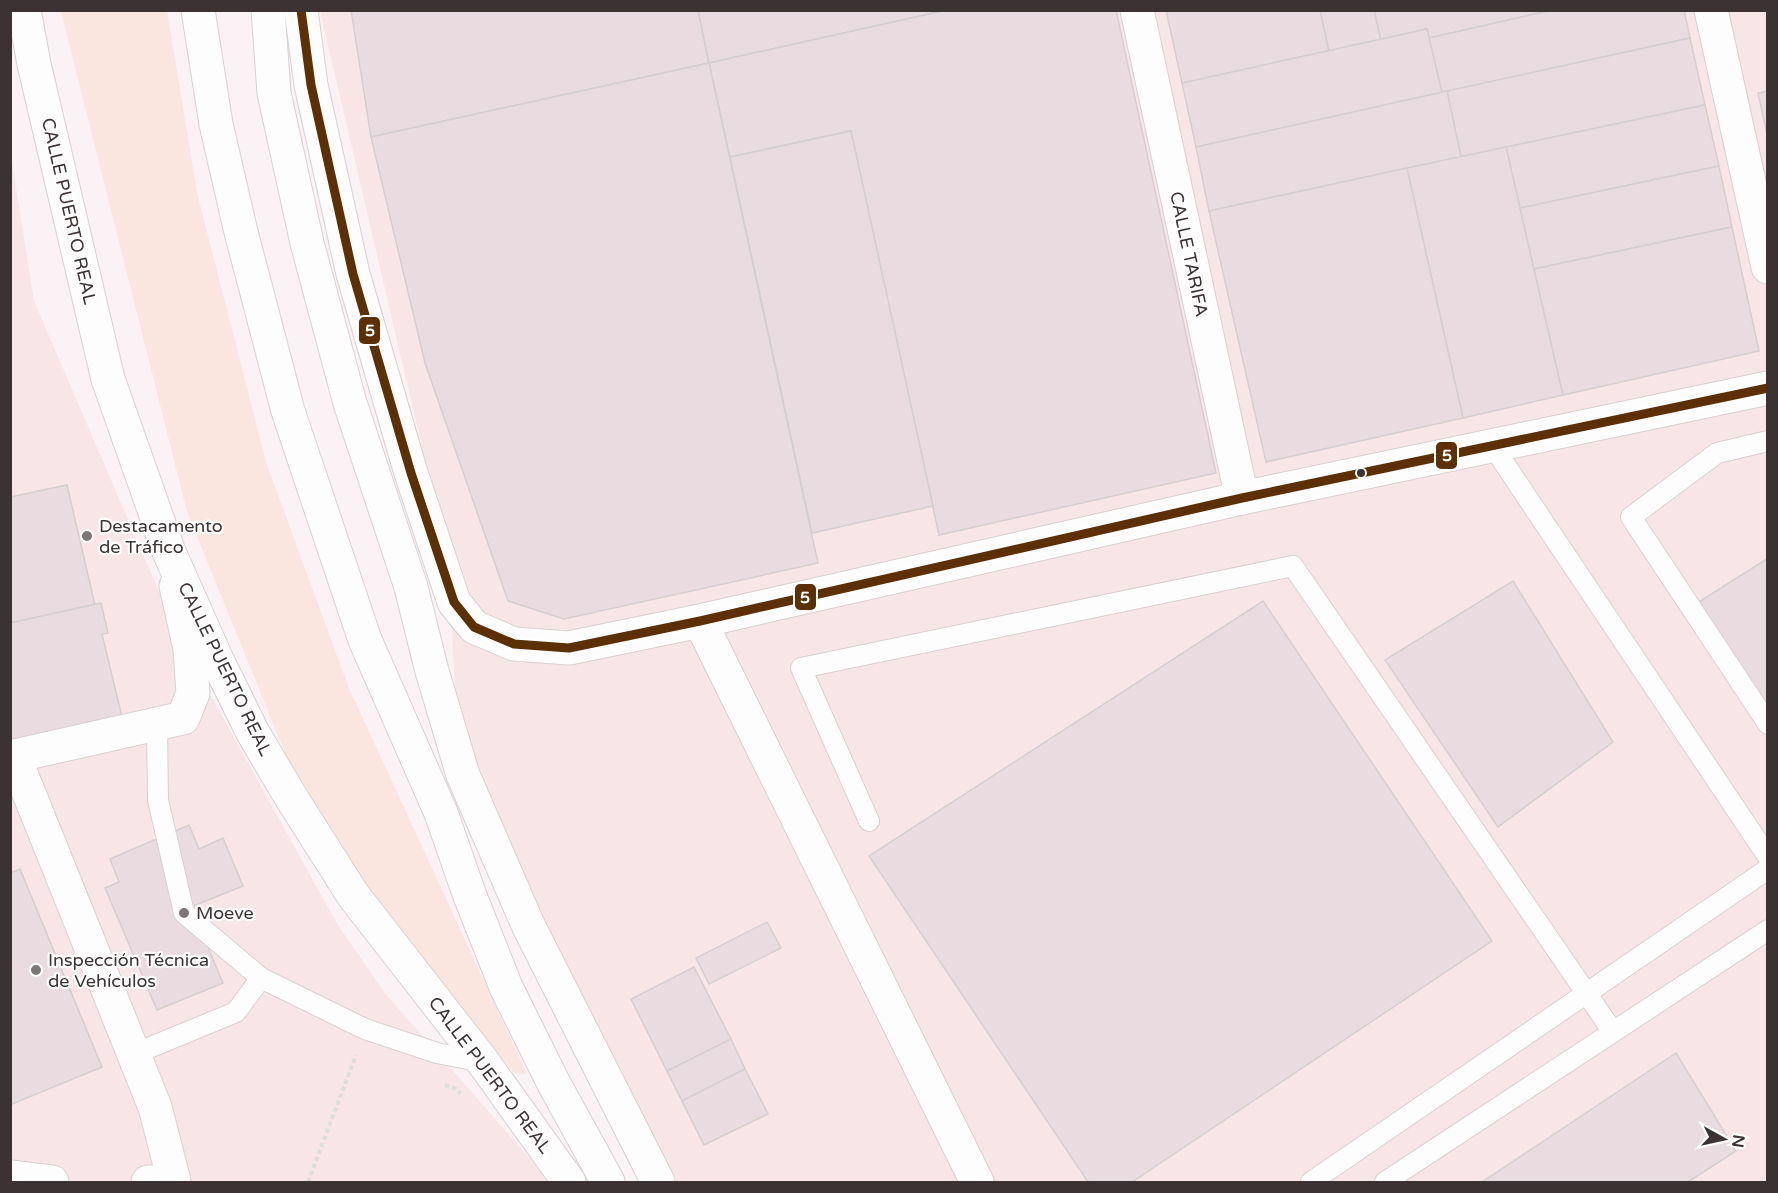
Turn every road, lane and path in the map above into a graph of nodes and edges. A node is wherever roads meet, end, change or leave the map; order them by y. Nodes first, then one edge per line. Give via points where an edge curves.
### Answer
1 (24, 10) edge
2 (198, 10) edge
3 (268, 10) edge
4 (301, 10) edge
5 (1137, 10) edge
6 (1711, 10) edge
7 (1767, 267) edge
8 (1767, 388) edge
9 (1767, 441) edge
10 (1492, 445) junction
11 (1242, 498) junction
12 (170, 552) junction
13 (700, 621) junction
14 (157, 724) junction
15 (1767, 724) edge
16 (12, 756) edge
17 (441, 813) junction
18 (869, 821) dead end
19 (1767, 857) edge
20 (1767, 870) edge
21 (1767, 930) edge
22 (261, 978) junction
23 (1586, 994) junction
24 (365, 1029) junction
25 (1613, 1032) junction
26 (134, 1054) junction
27 (483, 1062) junction
28 (445, 1085) dead end
29 (464, 1097) dead end
30 (10, 1177) edge
31 (52, 1182) edge
32 (161, 1182) edge
33 (308, 1182) edge
34 (569, 1182) edge
35 (608, 1182) edge
36 (642, 1182) edge
37 (658, 1182) edge
38 (977, 1182) edge
39 (1311, 1182) edge
40 (1385, 1182) edge

1 - 12 main road, CALLE PUERTO REAL via 108,379
2 - 17 main road via 218,134 288,411 365,640
3 - 37 main road via 274,93 307,243 350,403 411,587 463,775 529,927
4 - 13 main road via 311,85 353,274 454,602 474,627 514,644 569,648
5 - 11 main road, CALLE TARIFA
6 - 7 main road
8 - 10 main road
9 - 15 lane via 1717,453 1631,516
10 - 11 main road
10 - 19 lane
11 - 13 main road
12 - 14 main road via 190,649 193,693 183,718
12 - 27 main road, CALLE PUERTO REAL via 252,731 301,814 353,895
13 - 38 main road
14 - 16 main road
14 - 22 lane via 158,800 184,913
16 - 26 main road
17 - 35 main road via 506,987
17 - 36 main road via 496,900
18 - 23 lane via 801,668 1293,566
20 - 23 lane
21 - 25 lane
22 - 24 lane
22 - 26 lane via 236,1012
23 - 25 lane
23 - 39 lane
24 - 27 lane via 437,1053
24 - 33 path
25 - 40 lane
26 - 32 main road via 155,1107
27 - 34 main road, CALLE PUERTO REAL
28 - 29 path
30 - 31 main road

